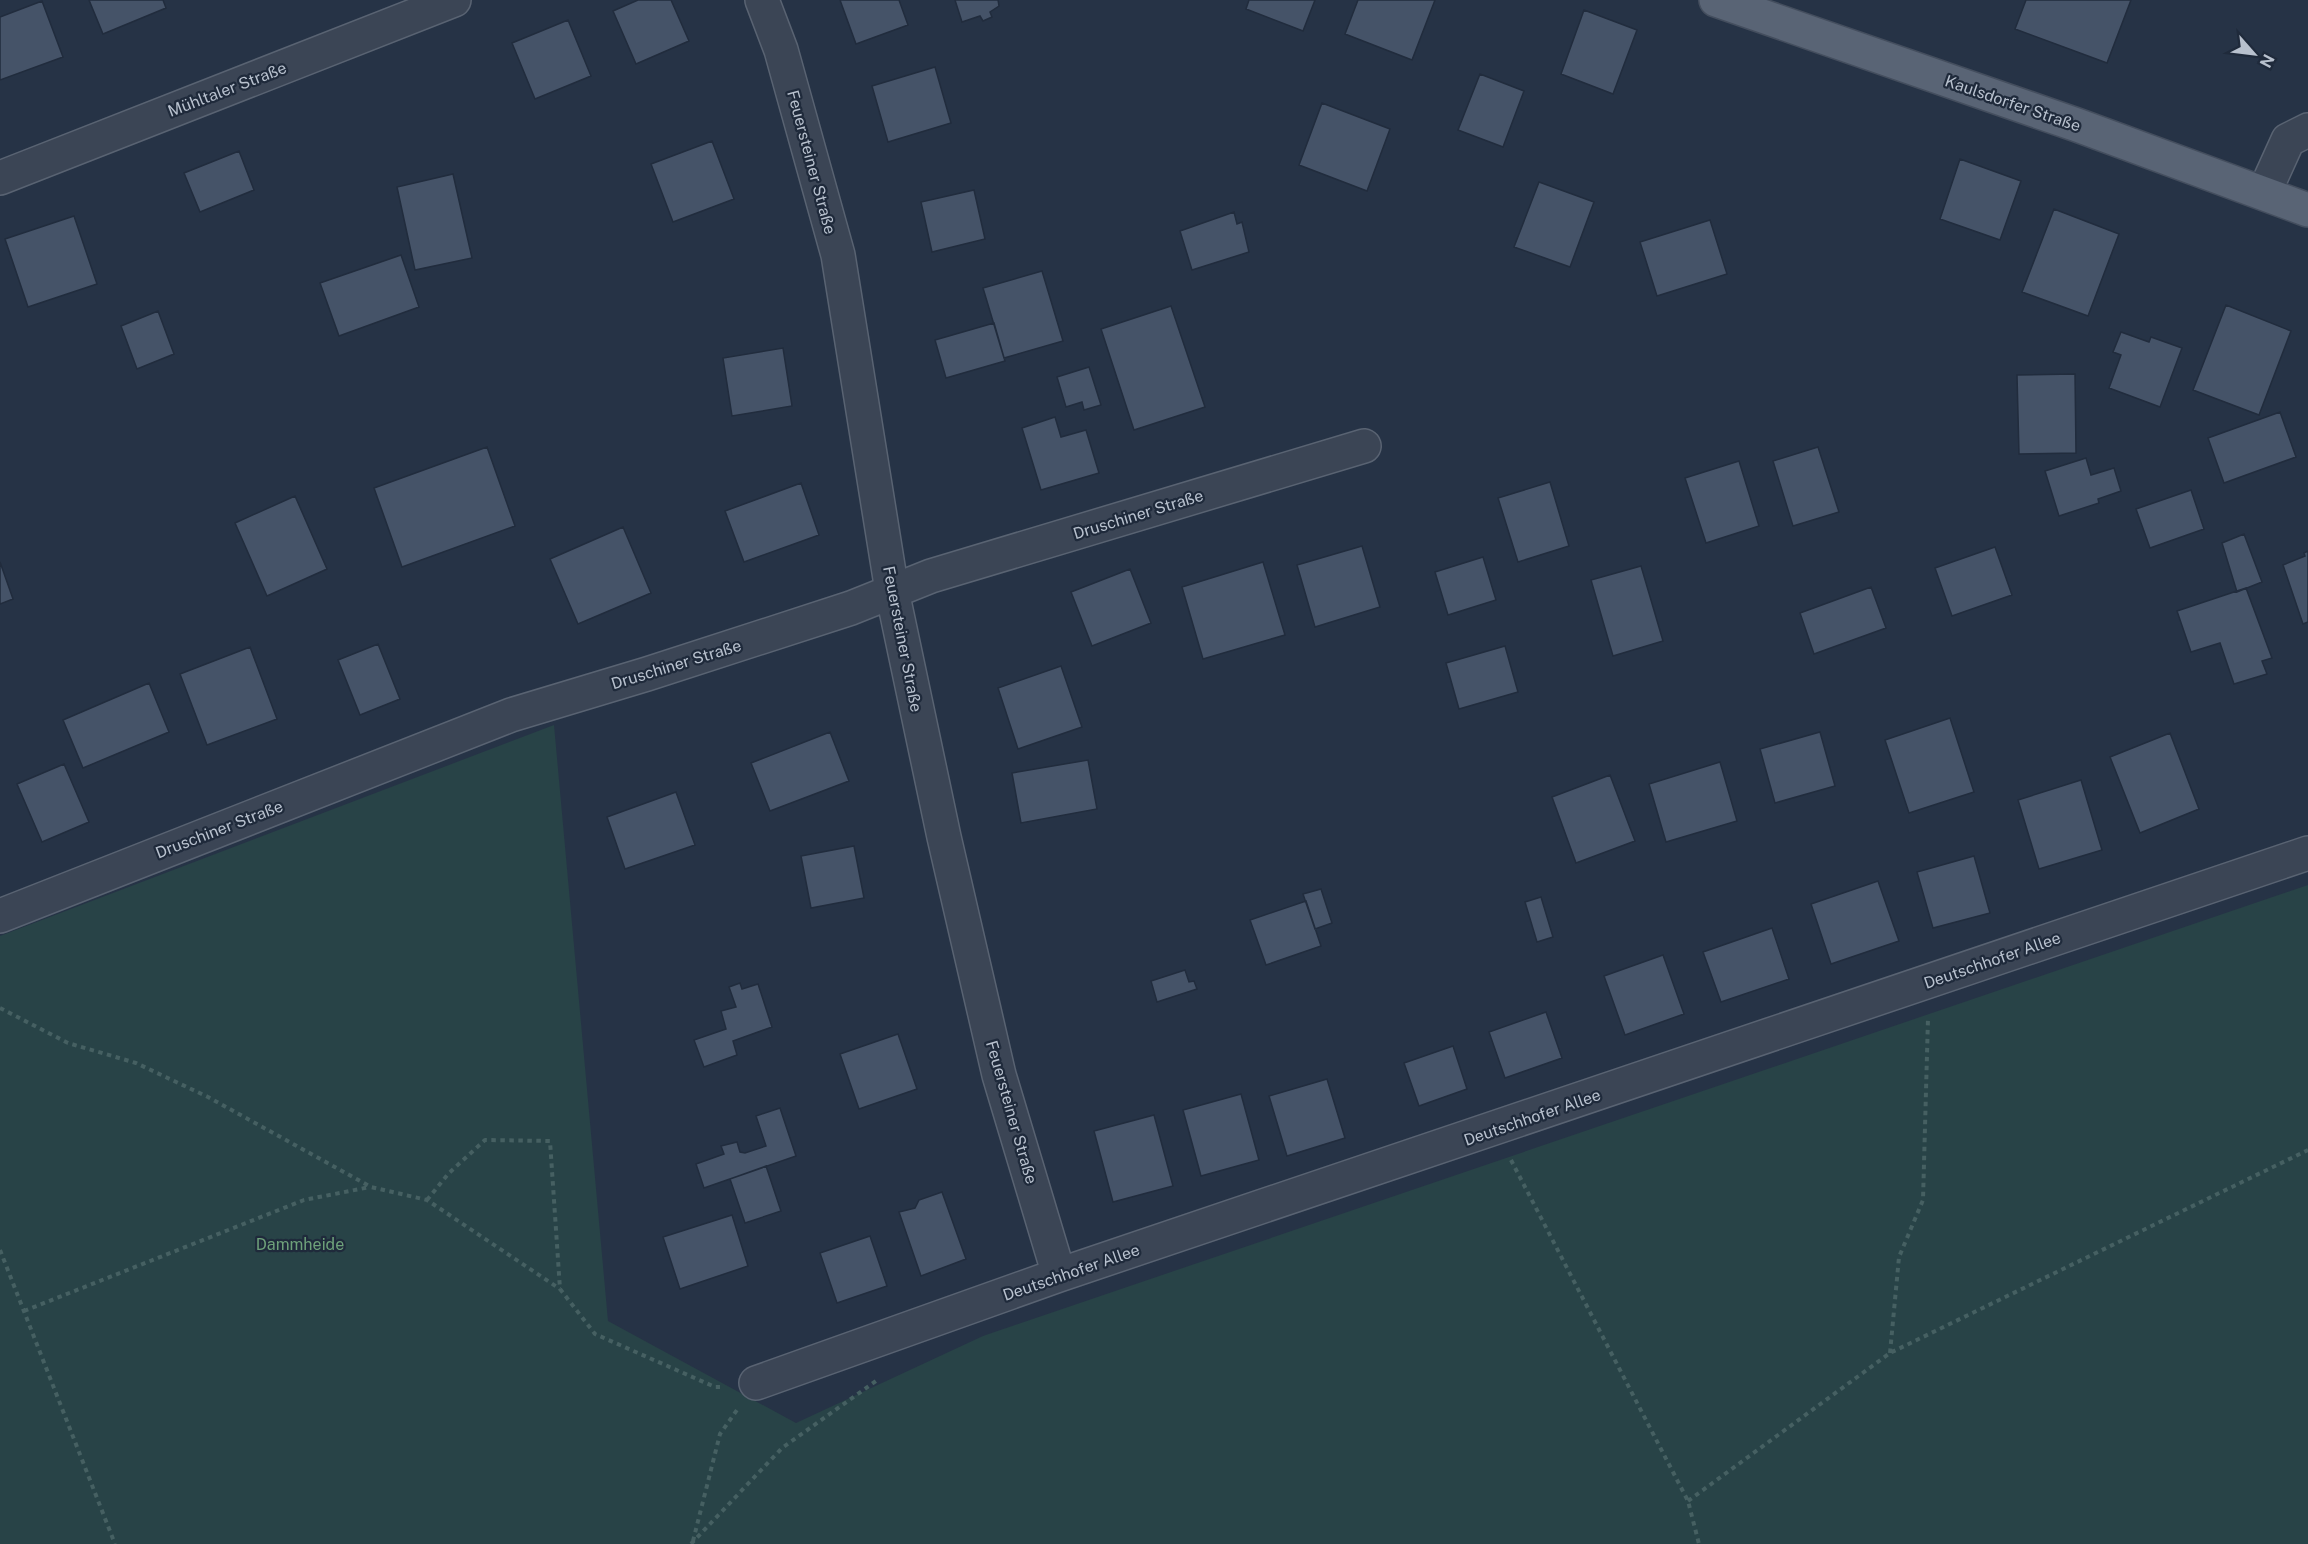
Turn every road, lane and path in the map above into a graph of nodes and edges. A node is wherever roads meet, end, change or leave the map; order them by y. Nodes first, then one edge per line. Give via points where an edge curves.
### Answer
1 (454, 0) edge
2 (762, 0) edge
3 (1716, 0) edge
4 (2308, 130) edge
5 (0, 178) edge
6 (2264, 193) junction
7 (2308, 210) edge
8 (1364, 446) dead end
9 (892, 591) junction
10 (2308, 853) edge
11 (0, 915) edge
12 (1928, 981) junction
13 (0, 1008) edge
14 (1495, 1129) junction
15 (2308, 1150) edge
16 (371, 1187) junction
17 (427, 1200) junction
18 (0, 1250) edge
19 (1059, 1275) junction
20 (560, 1289) junction
21 (24, 1311) junction
22 (1890, 1353) junction
23 (879, 1379) dead end
24 (756, 1383) junction
25 (1688, 1501) junction
26 (692, 1543) edge
27 (115, 1544) edge
28 (1698, 1544) edge

1 - 5 street, Mühltaler Straße
2 - 9 street, Feuersteiner Straße via 781,50 838,255
3 - 6 main road, Kaulsdorfer Straße
4 - 6 street via 2288,140
6 - 7 main road, Kaulsdorfer Straße
8 - 9 street, Druschiner Straße
9 - 11 street, Druschiner Straße via 828,616 511,715
9 - 19 street, Feuersteiner Straße via 999,1075
10 - 12 street, Deutschhofer Allee
12 - 14 street, Deutschhofer Allee
12 - 22 path via 1923,1200 1899,1257
13 - 16 path via 68,1043 136,1063 208,1097
14 - 19 street, Deutschhofer Allee
14 - 25 path
15 - 22 path
16 - 17 path
16 - 21 path via 304,1200
17 - 20 path
17 - 20 path via 485,1140 550,1141
18 - 21 path
19 - 24 street, Deutschhofer Allee
20 - 24 path via 595,1334 715,1387
21 - 27 path
22 - 25 path
23 - 26 path via 782,1448
24 - 26 path via 720,1434
25 - 28 path

